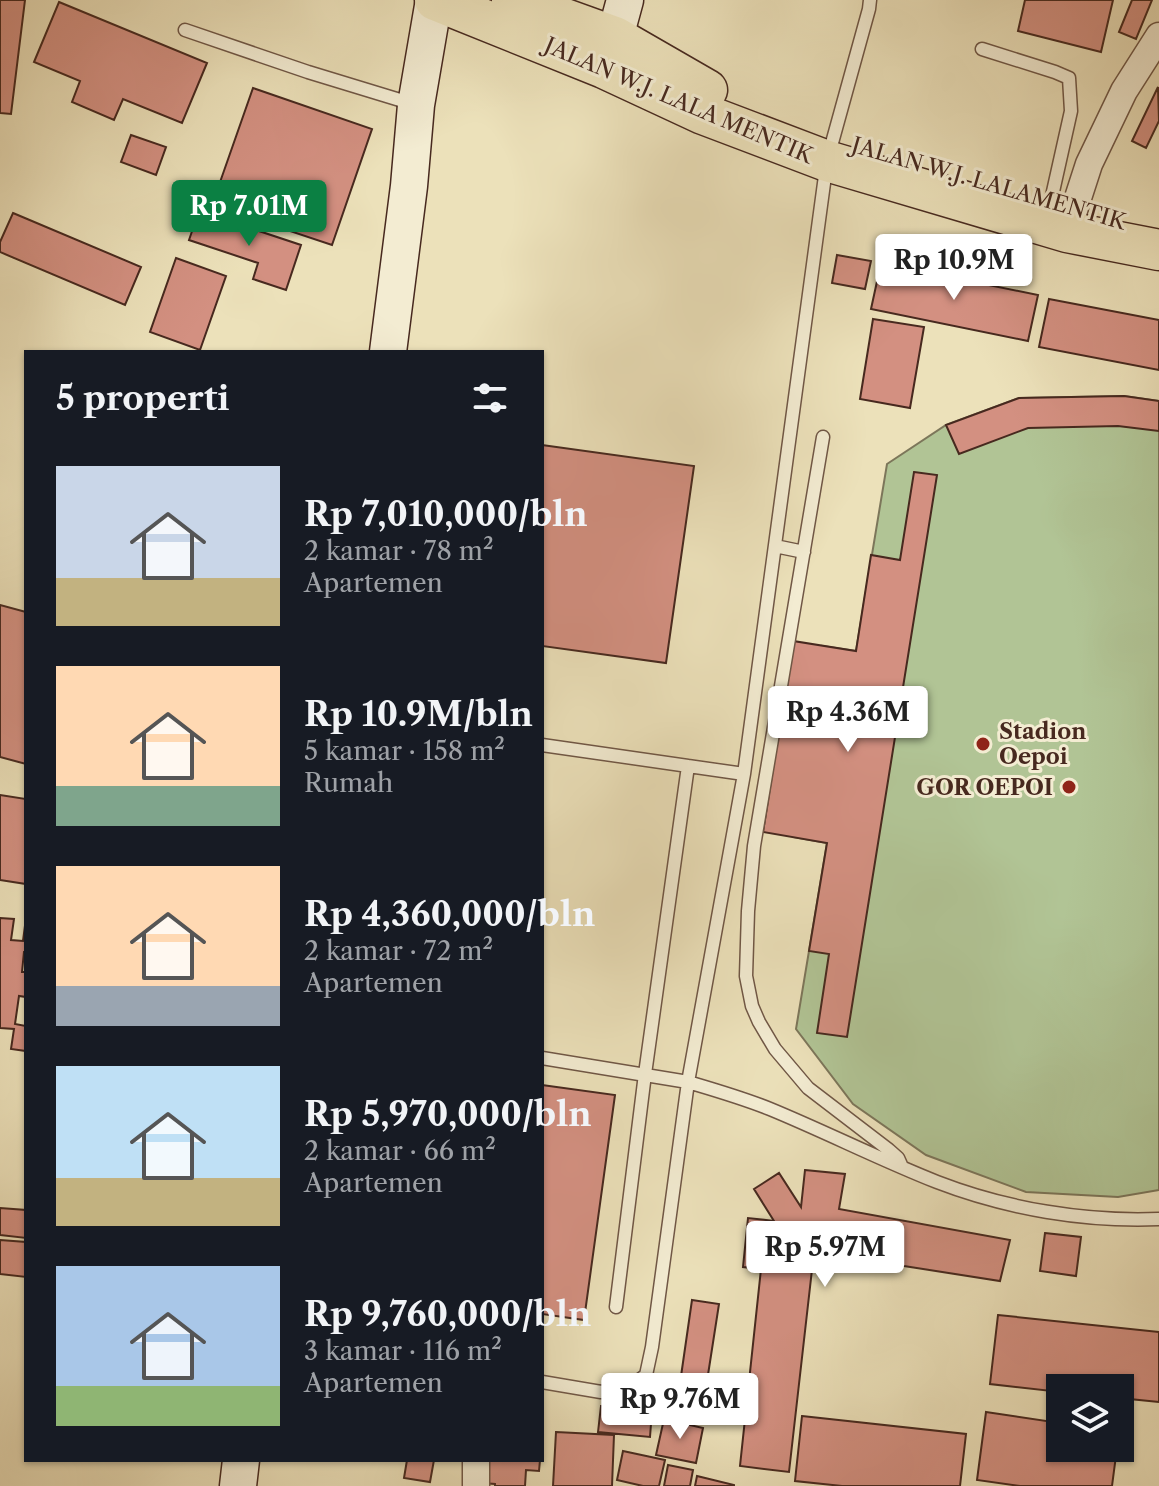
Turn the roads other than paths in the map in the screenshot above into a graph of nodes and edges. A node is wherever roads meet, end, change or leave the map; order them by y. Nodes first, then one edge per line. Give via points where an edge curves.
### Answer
1 (435, 0) edge
2 (512, 0) edge
3 (870, 0) edge
4 (185, 30) dead end
5 (615, 35) edge
6 (1159, 36) edge
7 (982, 49) dead end
8 (416, 105) junction
9 (830, 149) junction
10 (1058, 218) junction
11 (1159, 231) edge
12 (1159, 250) edge
13 (388, 350) edge
14 (823, 437) dead end
15 (775, 546) junction
16 (804, 552) junction
17 (544, 745) edge
18 (688, 766) junction
19 (744, 774) junction
20 (544, 1058) edge
21 (645, 1074) junction
22 (688, 1082) junction
23 (902, 1167) junction
24 (1159, 1219) edge
25 (616, 1307) dead end
26 (544, 1382) edge
27 (241, 1462) edge
28 (476, 1462) edge
29 (238, 1486) edge
30 (476, 1486) edge

1 - 5 main road, JALAN W.J. LALA MENTIK
1 - 8 street
2 - 5 main road
3 - 9 lane
4 - 8 lane
5 - 9 main road, JALAN W.J. LALA MENTIK via 703,114
6 - 10 street
7 - 10 lane via 1069,78 1071,111
8 - 13 street
9 - 10 main road, JALAN W.J. LALA MENTIK
9 - 15 lane
10 - 11 main road, JALAN W.J. LALAMENTIK
10 - 12 main road, JALAN W.J. LALA MENTIK
14 - 16 lane
15 - 16 lane
15 - 19 lane
16 - 23 lane via 754,846 748,989 767,1036 808,1088 889,1150
17 - 18 lane
18 - 19 lane
18 - 21 lane
19 - 22 lane
20 - 21 lane
21 - 22 lane
21 - 25 lane
22 - 23 lane via 766,1107
22 - 26 lane via 646,1375 628,1388 601,1392
23 - 24 lane via 1010,1205 1122,1220
27 - 29 street
28 - 30 street

